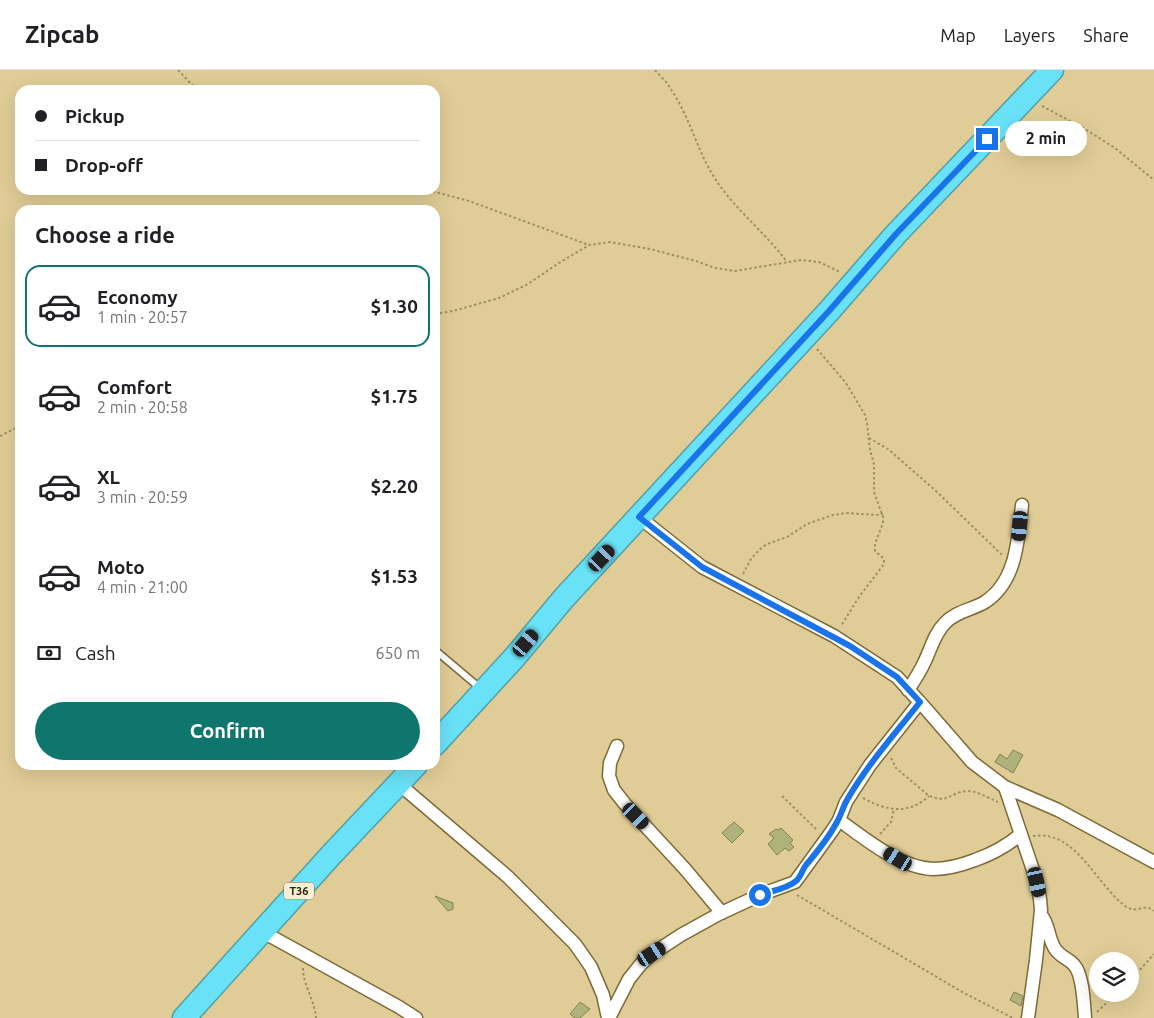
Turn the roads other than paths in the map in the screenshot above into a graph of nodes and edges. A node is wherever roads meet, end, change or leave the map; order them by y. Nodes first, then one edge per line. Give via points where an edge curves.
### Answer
1 (1052, 70) edge
2 (1022, 505) dead end
3 (639, 517) junction
4 (440, 654) edge
5 (908, 690) junction
6 (483, 691) junction
7 (920, 702) junction
8 (440, 738) edge
9 (617, 746) dead end
10 (412, 770) edge
11 (399, 784) junction
12 (1005, 787) junction
13 (839, 820) junction
14 (1022, 836) junction
15 (1154, 862) edge
16 (722, 913) junction
17 (1041, 915) junction
18 (263, 932) junction
19 (1090, 1015) edge
20 (184, 1018) edge
21 (416, 1018) edge
22 (608, 1018) edge
23 (1028, 1018) edge

1 - 3 highway via 896,234
2 - 5 street via 1018,544 1008,575 984,602 946,622
3 - 5 street via 702,567 834,636 897,677
3 - 6 highway
4 - 6 lane
5 - 7 street
6 - 8 highway
7 - 12 street via 972,762
7 - 13 street via 854,790
9 - 16 street via 609,776 614,790
10 - 11 highway, T36
11 - 18 highway, T36
11 - 22 street via 508,877 575,944 591,967 603,995
12 - 14 street
12 - 15 street via 1058,810
13 - 14 street via 898,859 933,869 952,867 990,854
13 - 16 street via 795,882
14 - 17 street via 1037,882
16 - 22 street via 682,935 641,964
17 - 19 street via 1055,950 1077,969
17 - 23 street
18 - 20 highway, T36
18 - 21 street

